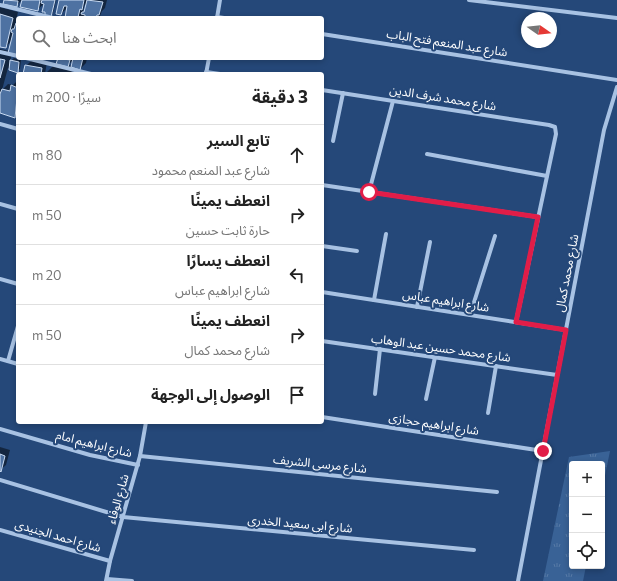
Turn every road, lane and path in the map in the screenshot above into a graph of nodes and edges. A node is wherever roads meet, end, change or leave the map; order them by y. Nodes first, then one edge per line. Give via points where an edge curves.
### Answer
1 (220, 0) edge
2 (469, 0) edge
3 (0, 5) edge
4 (45, 16) edge
5 (217, 16) edge
6 (617, 18) edge
7 (324, 34) edge
8 (0, 52) edge
9 (16, 56) edge
10 (34, 60) edge
11 (209, 60) edge
12 (83, 72) edge
13 (206, 72) edge
14 (617, 80) edge
15 (617, 87) edge
16 (324, 90) edge
17 (343, 93) junction
18 (393, 101) junction
19 (0, 124) edge
20 (16, 128) edge
21 (333, 141) dead end
22 (427, 154) dead end
23 (547, 176) junction
24 (324, 185) edge
25 (369, 192) junction
26 (0, 204) edge
27 (16, 208) edge
28 (538, 217) junction
29 (386, 234) dead end
30 (495, 236) dead end
31 (430, 242) dead end
32 (324, 246) edge
33 (357, 251) dead end
34 (0, 279) edge
35 (16, 283) edge
36 (324, 292) edge
37 (374, 300) junction
38 (418, 307) junction
39 (470, 315) junction
40 (516, 322) junction
41 (566, 330) junction
42 (16, 333) edge
43 (324, 341) edge
44 (380, 349) junction
45 (434, 357) junction
46 (0, 359) edge
47 (8, 361) junction
48 (16, 363) edge
49 (496, 366) junction
50 (558, 375) junction
51 (375, 394) dead end
52 (426, 399) dead end
53 (488, 412) dead end
54 (324, 417) edge
55 (146, 424) edge
56 (0, 429) edge
57 (543, 451) junction
58 (140, 456) junction
59 (138, 465) junction
60 (0, 480) edge
61 (497, 492) dead end
62 (123, 517) junction
63 (0, 530) edge
64 (474, 550) dead end
65 (110, 562) junction
66 (106, 580) edge
67 (132, 581) edge
68 (518, 581) edge

1 - 5 street
2 - 6 street
3 - 4 street
7 - 14 street, شارع عبد المنعم فتح الباب
8 - 9 street
10 - 12 street
11 - 13 street
15 - 41 street, شارع محمد كمال via 604,130
16 - 17 street, شارع محمد شرف الدين
17 - 18 street, شارع محمد شرف الدين
17 - 21 street
18 - 23 street, شارع محمد شرف الدين via 549,125 555,128 556,134
18 - 25 street
19 - 20 street
22 - 23 street
23 - 28 street
24 - 25 street
25 - 28 street
26 - 27 street
28 - 40 street
29 - 37 street
30 - 39 street
31 - 38 street
32 - 33 street
34 - 35 street
36 - 37 street, شارع ابراهيم عباس
37 - 38 street, شارع ابراهيم عباس
38 - 39 street, شارع ابراهيم عباس
39 - 40 street, شارع ابراهيم عباس
40 - 41 street, شارع ابراهيم عباس
41 - 50 street, شارع محمد كمال
42 - 47 street
43 - 44 street, شارع محمد حسين عبد الوهاب
44 - 45 street, شارع محمد حسين عبد الوهاب
44 - 51 street
45 - 49 street, شارع محمد حسين عبد الوهاب
45 - 52 street
46 - 47 street
47 - 48 street
49 - 50 street, شارع محمد حسين عبد الوهاب
49 - 53 street
50 - 57 street, شارع محمد كمال
54 - 57 street, شارع ابراهيم حجازى
55 - 58 street, شارع الوفاء
56 - 59 street, شارع ابراهيم امام via 83,453
57 - 68 street, شارع محمد كمال
58 - 59 street, شارع الوفاء
58 - 61 street, شارع مرسى الشريف
59 - 62 street, شارع الوفاء
60 - 62 street, شارع ابى سعيد الخدرى
62 - 64 street, شارع ابى سعيد الخدرى
62 - 65 street, شارع الوفاء
63 - 65 street, شارع احمد الجنيدى
65 - 66 street, شارع الوفاء
66 - 67 street

